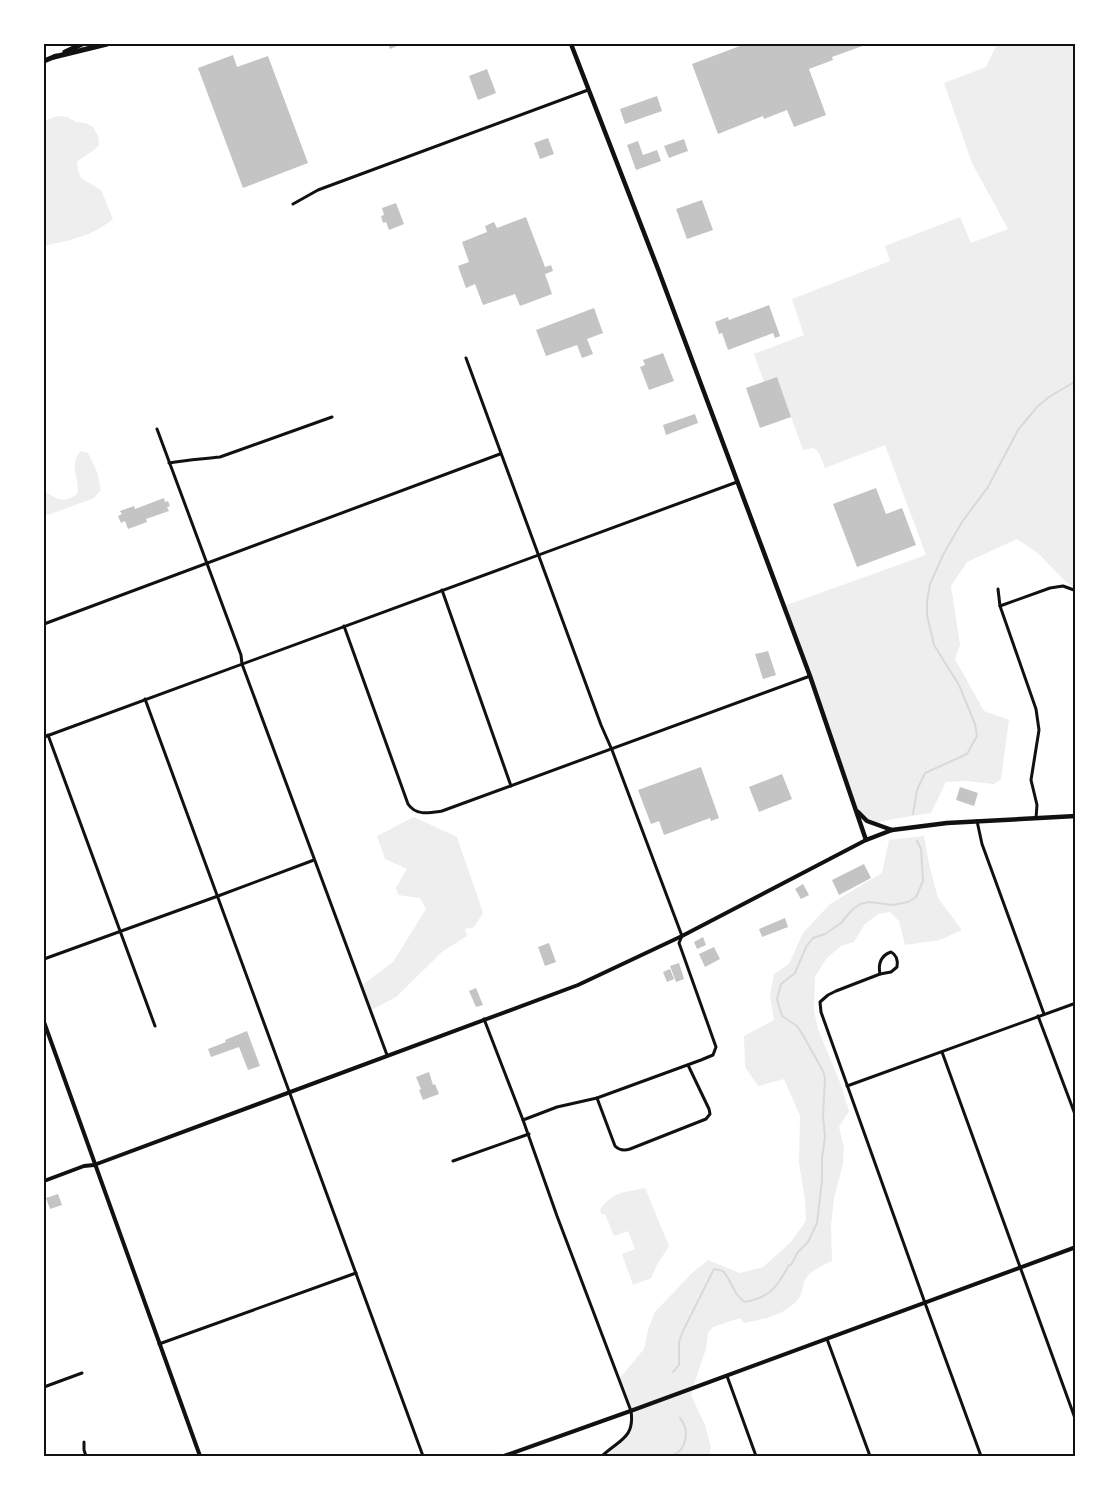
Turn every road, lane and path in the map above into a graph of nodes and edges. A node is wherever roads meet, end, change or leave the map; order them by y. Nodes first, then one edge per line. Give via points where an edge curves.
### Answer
1 (82, 44) edge
2 (106, 44) edge
3 (571, 44) edge
4 (54, 57) junction
5 (44, 61) edge
6 (588, 89) junction
7 (293, 204) dead end
8 (466, 358) dead end
9 (332, 417) dead end
10 (157, 429) dead end
11 (501, 454) junction
12 (169, 463) junction
13 (737, 482) junction
14 (538, 555) junction
15 (207, 563) junction
16 (998, 589) dead end
17 (442, 590) junction
18 (1076, 594) edge
19 (1000, 606) junction
20 (44, 624) edge
21 (344, 626) junction
22 (242, 664) junction
23 (810, 676) junction
24 (145, 699) junction
25 (48, 735) junction
26 (44, 737) edge
27 (612, 750) junction
28 (511, 786) junction
29 (856, 809) junction
30 (1076, 816) edge
31 (1036, 818) junction
32 (977, 821) junction
33 (892, 830) junction
34 (867, 840) junction
35 (314, 860) junction
36 (218, 896) junction
37 (120, 931) junction
38 (682, 936) junction
39 (44, 959) edge
40 (880, 974) junction
41 (1076, 1003) edge
42 (1044, 1014) junction
43 (1038, 1016) junction
44 (484, 1019) junction
45 (44, 1022) edge
46 (155, 1026) dead end
47 (942, 1052) junction
48 (387, 1055) junction
49 (688, 1065) junction
50 (847, 1086) junction
51 (288, 1092) junction
52 (597, 1098) junction
53 (1076, 1117) edge
54 (523, 1120) junction
55 (528, 1134) junction
56 (453, 1161) dead end
57 (94, 1165) junction
58 (44, 1181) edge
59 (1076, 1247) edge
60 (1021, 1267) junction
61 (356, 1273) junction
62 (924, 1303) junction
63 (827, 1339) junction
64 (159, 1344) junction
65 (82, 1373) dead end
66 (727, 1376) junction
67 (44, 1387) edge
68 (631, 1411) junction
69 (1076, 1421) edge
70 (84, 1442) dead end
71 (86, 1456) edge
72 (200, 1456) edge
73 (423, 1456) edge
74 (504, 1456) edge
75 (602, 1456) edge
76 (756, 1456) edge
77 (870, 1456) edge
78 (981, 1456) edge

1 - 4 main road
2 - 4 main road
3 - 6 main road
4 - 5 main road
6 - 7 street via 318,190
6 - 13 main road
8 - 11 street
9 - 12 street via 220,457
10 - 12 street
11 - 14 street
11 - 15 street
12 - 15 street
13 - 14 street
13 - 23 main road
14 - 17 street
14 - 27 street
15 - 20 street
15 - 22 street
16 - 19 street
17 - 21 street
17 - 28 street
18 - 19 street via 1063,586 1050,588
19 - 31 street via 1036,709 1038,744 1031,780
21 - 22 street
21 - 28 street via 411,808 419,813 442,811
22 - 24 street
22 - 35 street
23 - 27 street
23 - 29 main road
24 - 25 street
24 - 36 street
25 - 26 street
25 - 37 street
27 - 28 street
27 - 38 street
29 - 33 main road via 867,821
29 - 34 main road
30 - 31 main road
31 - 32 main road
32 - 33 main road
32 - 42 street
33 - 34 main road
34 - 38 street
35 - 36 street
35 - 48 street
36 - 37 street
36 - 51 street
37 - 39 street
37 - 46 street
38 - 44 street via 578,985
38 - 49 street via 679,943 716,1047 713,1054
40 - 40 street via 897,967 898,961 891,952 882,957
40 - 50 street via 836,991 820,1002
41 - 42 street
42 - 43 street
43 - 47 street
43 - 53 street
44 - 48 street
44 - 54 street
45 - 57 street
47 - 50 street
47 - 60 street
48 - 51 street
49 - 52 street
49 - 52 street via 710,1114 700,1123 627,1150 615,1146
50 - 62 street
51 - 57 street
51 - 61 street
52 - 54 street
54 - 55 street
55 - 56 street
55 - 68 street
57 - 58 street
57 - 64 street
59 - 60 street
60 - 62 street
60 - 69 street
61 - 64 street
61 - 73 street
62 - 63 street
62 - 78 street
63 - 66 street
63 - 77 street
64 - 72 street
65 - 67 street
66 - 68 street
66 - 76 street
68 - 74 street
68 - 75 street via 632,1428
70 - 71 street

